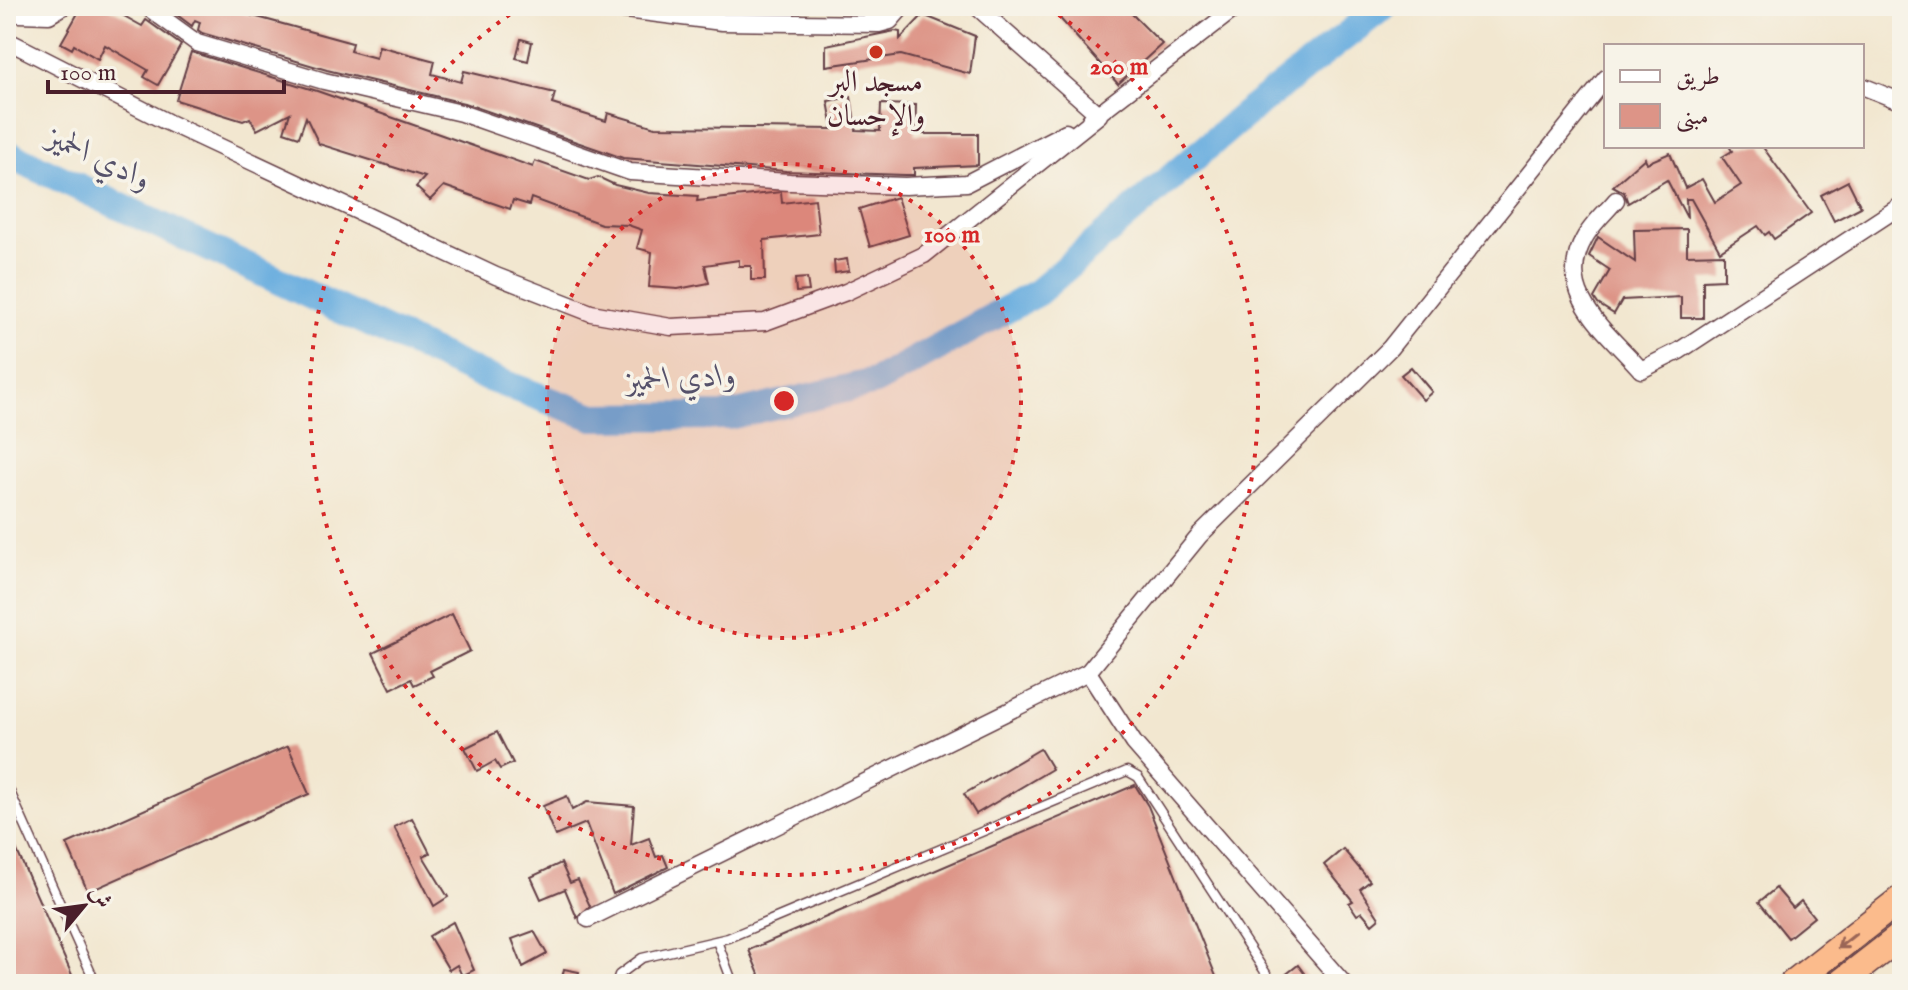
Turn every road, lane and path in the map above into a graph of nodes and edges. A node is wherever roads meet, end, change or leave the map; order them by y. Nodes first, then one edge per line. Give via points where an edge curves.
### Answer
1 (11, 6) edge
2 (64, 6) edge
3 (146, 6) edge
4 (740, 6) edge
5 (903, 6) edge
6 (976, 6) edge
7 (1238, 6) edge
8 (595, 7) edge
9 (722, 22) junction
10 (6, 40) edge
11 (1604, 80) edge
12 (1864, 87) edge
13 (1902, 102) edge
14 (1099, 115) junction
15 (1616, 200) dead end
16 (1902, 205) edge
17 (1088, 672) junction
18 (6, 783) edge
19 (1902, 898) edge
20 (588, 919) dead end
21 (1902, 935) edge
22 (717, 941) junction
23 (96, 984) edge
24 (616, 984) edge
25 (733, 984) edge
26 (1273, 984) edge
27 (1344, 984) edge
28 (1792, 984) edge
29 (1839, 984) edge

1 - 2 street via 19,14 49,15
3 - 14 street via 197,43 324,81 461,113 630,172 890,186 967,183
4 - 9 street
5 - 9 street via 890,21 879,24
6 - 14 street
7 - 14 street
8 - 9 street
10 - 14 street via 167,122 496,276 591,313 671,327 765,322 924,255
11 - 17 street via 1390,348 1200,535
12 - 13 street
15 - 16 street via 1584,239 1576,281 1585,309 1641,370 1679,351
17 - 20 street
17 - 27 street via 1134,743
18 - 23 lane
19 -> 28 highway
21 - 29 highway
22 - 24 lane via 642,958 619,975
22 - 25 lane
22 - 26 lane via 1127,771 1138,777

